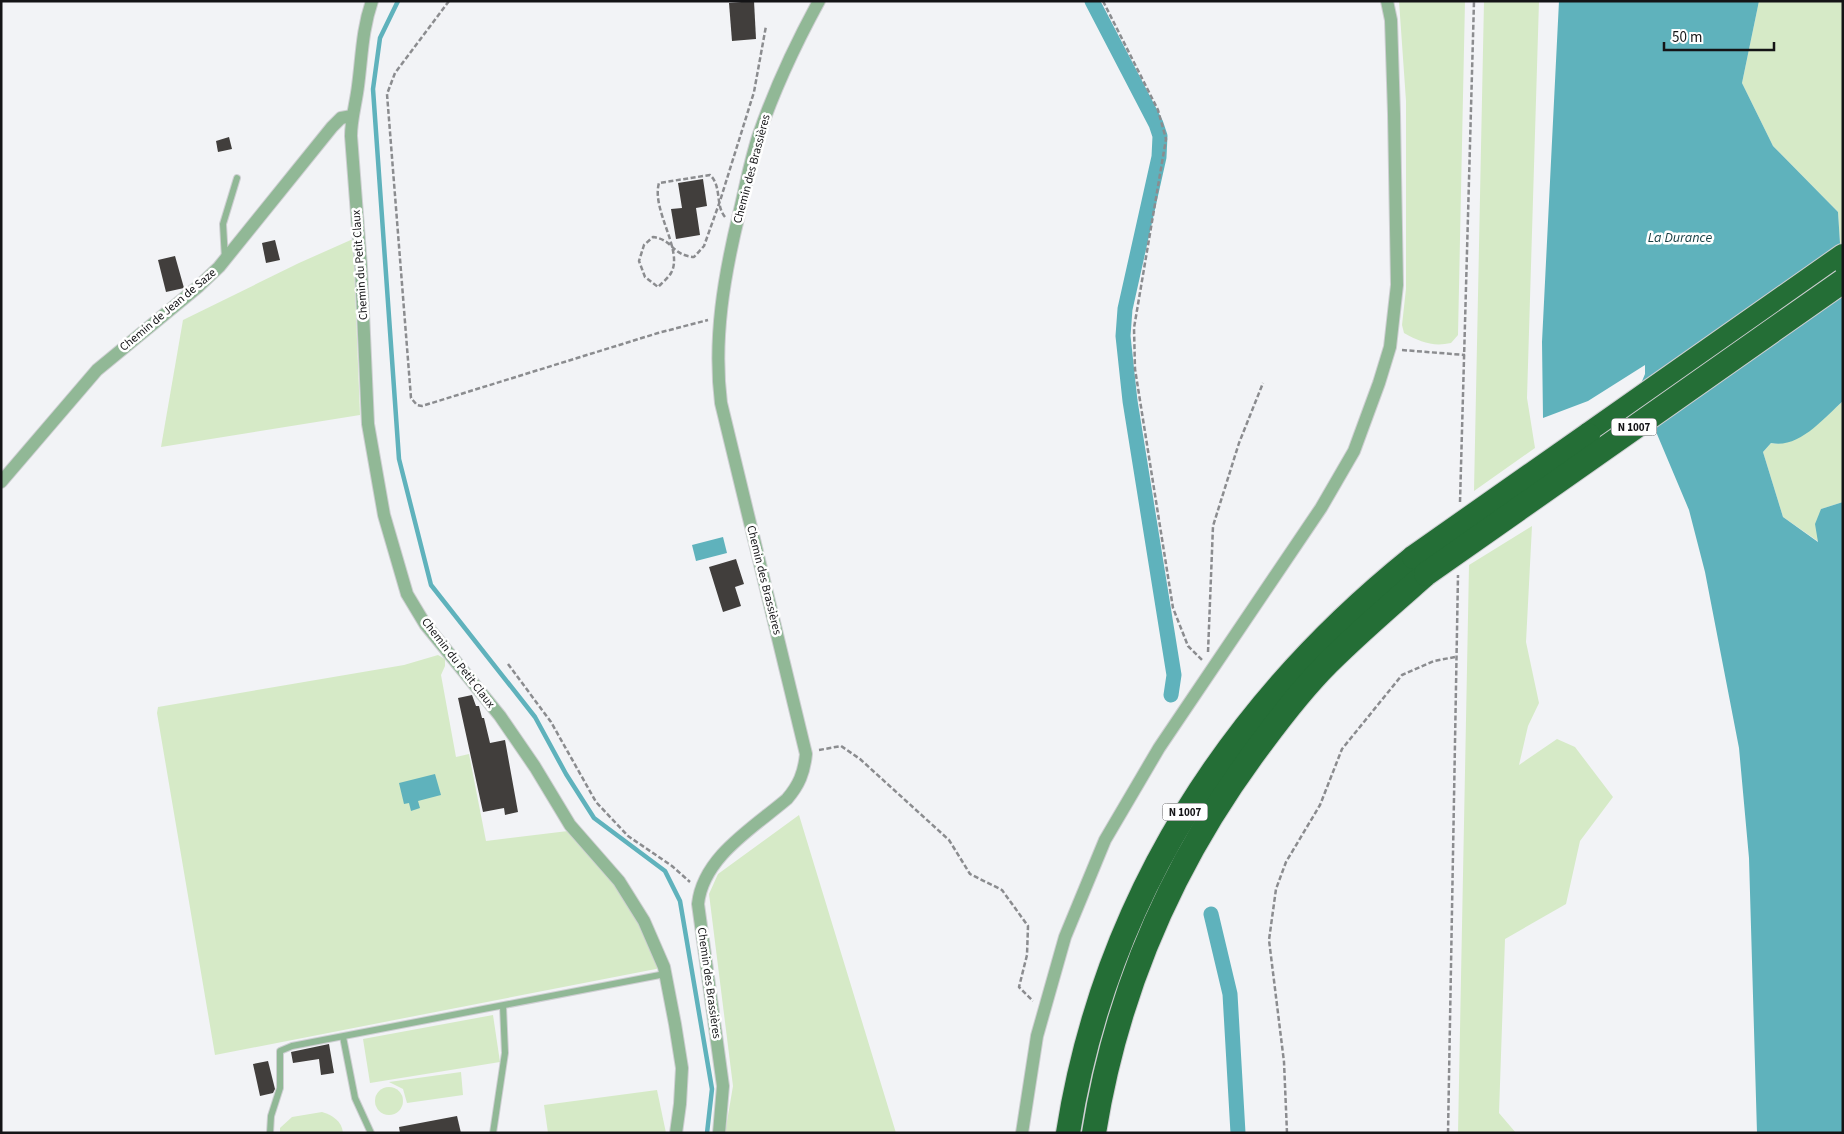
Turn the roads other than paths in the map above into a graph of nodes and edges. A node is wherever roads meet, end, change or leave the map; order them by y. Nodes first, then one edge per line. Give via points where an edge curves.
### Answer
1 (372, 1) edge
2 (819, 1) edge
3 (1387, 1) edge
4 (352, 116) junction
5 (237, 178) dead end
6 (1843, 256) edge
7 (225, 260) junction
8 (1843, 281) edge
9 (1, 482) edge
10 (1420, 565) junction
11 (665, 974) junction
12 (503, 1006) junction
13 (343, 1037) junction
14 (270, 1133) edge
15 (371, 1133) edge
16 (493, 1133) edge
17 (676, 1133) edge
18 (719, 1133) edge
19 (1022, 1133) edge
20 (1068, 1133) edge
21 (1094, 1133) edge

1 - 4 street, Chemin du Petit Claux via 364,27
2 - 18 street, Chemin des Brassières via 784,70 764,121 735,230 720,317 717,373 721,403 806,754 804,773 795,788 716,861 699,894 723,1086
3 - 19 street via 1391,29 1397,285 1390,347 1354,451 1320,508 1159,748 1105,840 1065,937 1046,1004 1037,1036
4 - 7 street, Chemin de Jean de Saze via 341,118 332,127
4 - 11 street, Chemin du Petit Claux via 368,424 384,515 407,594 425,624 500,716 570,825 619,881 644,921
5 - 7 lane via 223,224
6 - 10 highway, N 1007, bridge
7 - 9 street, Chemin de Jean de Saze via 199,286 97,370
8 - 10 highway, N 1007, bridge
10 - 20 highway, N 1007 via 1338,622 1275,688 1242,729 1176,827 1140,898 1102,988 1080,1069
10 - 21 highway, N 1007 via 1291,704 1229,786 1200,834 1149,937 1130,987 1101,1089
11 - 12 lane
11 - 17 street, Chemin du Petit Claux via 682,1068
12 - 13 lane
12 - 16 lane via 505,1053
13 - 14 lane via 280,1051 280,1088 271,1116
13 - 15 lane via 356,1098

